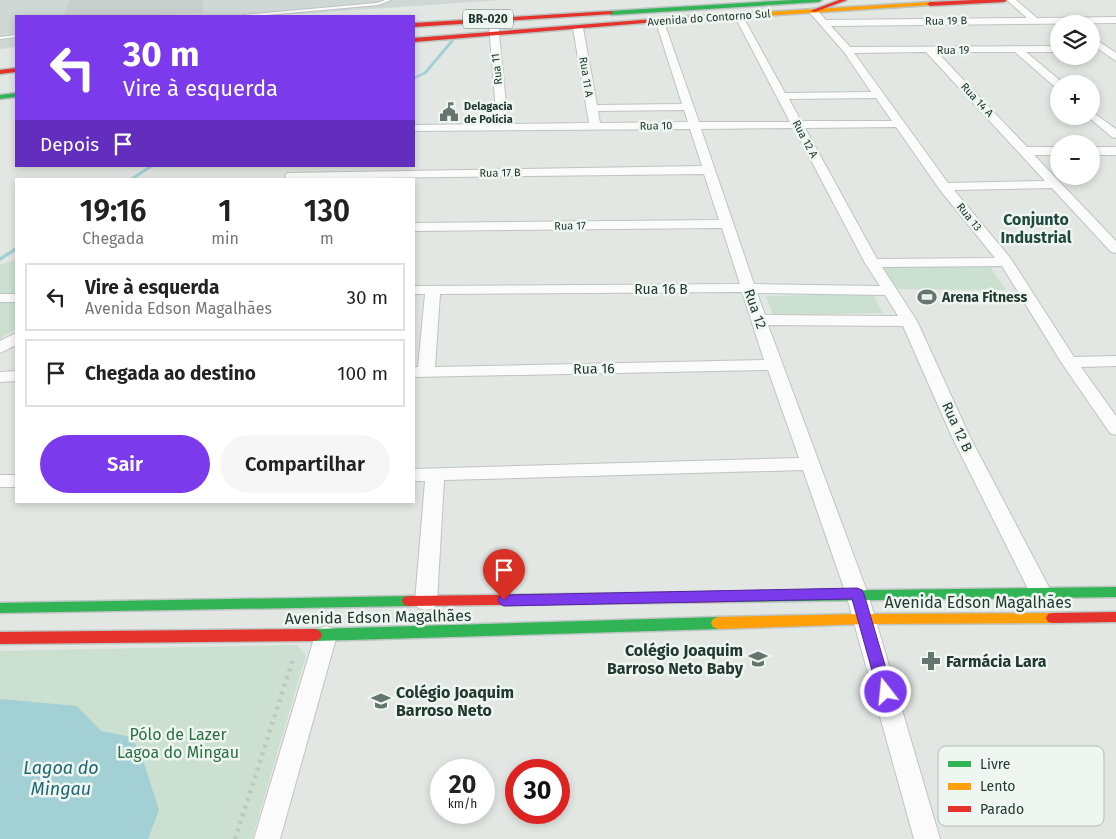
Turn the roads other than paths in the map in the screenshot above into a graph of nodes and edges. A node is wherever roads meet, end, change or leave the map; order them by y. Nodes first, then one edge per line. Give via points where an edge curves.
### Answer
1 (389, 0) edge
2 (664, 0) edge
3 (716, 0) edge
4 (844, 0) edge
5 (1004, 0) edge
6 (1011, 0) edge
7 (760, 3) junction
8 (816, 5) edge
9 (704, 6) junction
10 (561, 10) junction
11 (790, 12) junction
12 (254, 15) edge
13 (738, 15) junction
14 (415, 16) edge
15 (507, 18) junction
16 (1035, 20) junction
17 (1101, 20) joint
18 (1116, 20) edge
19 (1050, 21) edge
20 (660, 22) junction
21 (824, 23) junction
22 (415, 25) edge
23 (578, 28) junction
24 (1116, 32) edge
25 (494, 34) junction
26 (15, 36) edge
27 (0, 38) edge
28 (415, 40) edge
29 (1100, 45) edge
30 (1100, 48) edge
31 (1104, 48) junction
32 (1116, 48) edge
33 (1017, 49) junction
34 (1050, 49) edge
35 (847, 50) junction
36 (929, 50) junction
37 (15, 58) edge
38 (1116, 58) edge
39 (0, 60) edge
40 (15, 70) edge
41 (0, 72) edge
42 (1050, 77) edge
43 (15, 95) edge
44 (877, 95) junction
45 (782, 96) junction
46 (0, 97) edge
47 (689, 107) junction
48 (591, 108) junction
49 (1100, 122) edge
50 (798, 124) junction
51 (899, 124) junction
52 (695, 125) junction
53 (595, 126) junction
54 (503, 127) junction
55 (415, 128) edge
56 (1116, 135) edge
57 (1024, 151) junction
58 (1050, 151) edge
59 (1100, 151) edge
60 (1116, 151) edge
61 (305, 167) edge
62 (709, 170) junction
63 (288, 177) edge
64 (320, 177) edge
65 (1050, 180) edge
66 (1050, 184) edge
67 (1055, 185) edge
68 (944, 187) junction
69 (726, 224) junction
70 (415, 227) edge
71 (1116, 249) edge
72 (872, 262) junction
73 (1006, 262) junction
74 (747, 288) junction
75 (415, 290) edge
76 (433, 290) junction
77 (890, 291) junction
78 (0, 298) edge
79 (15, 298) edge
80 (759, 320) junction
81 (909, 321) junction
82 (15, 339) edge
83 (0, 348) edge
84 (1116, 361) edge
85 (1069, 362) junction
86 (774, 365) junction
87 (420, 372) edge
88 (15, 376) edge
89 (0, 377) edge
90 (1116, 429) edge
91 (811, 464) junction
92 (415, 475) edge
93 (435, 475) junction
94 (15, 480) edge
95 (0, 481) edge
96 (1116, 592) edge
97 (1041, 593) junction
98 (857, 594) junction
99 (426, 602) junction
100 (234, 603) junction
101 (1025, 606) junction
102 (0, 608) edge
103 (1116, 617) edge
104 (865, 619) junction
105 (221, 628) junction
106 (326, 635) junction
107 (0, 638) edge
108 (267, 839) edge
109 (927, 839) edge

1 - 12 lane via 378,4
2 - 10 main road, BR-020
3 - 9 main road
4 - 8 main road
5 - 8 main road, Avenida do Contorno Sul
6 - 16 street
7 - 8 main road, BR-020
7 - 9 main road, BR-020
7 - 11 main road
8 - 11 main road, Avenida do Contorno Sul
8 - 21 street, Rua 13
9 - 10 main road, BR-020
10 - 14 main road, BR-020
10 - 15 main road, BR-020
11 - 13 main road, Avenida do Contorno Sul
13 - 20 main road, Avenida do Contorno Sul
13 - 45 street, Rua 12 A
15 - 22 main road, BR-020
15 - 25 street, Rua 11 via 494,25
16 - 19 street, Rua 19 B
16 - 21 street, Rua 19 B
17 - 18 street, Rua 19 B
17 - 24 street
20 - 23 main road, Avenida do Contorno Sul
20 - 47 street, Rua 12
21 - 35 street, Rua 13
23 - 25 main road, Avenida do Contorno Sul
23 - 48 street, Rua 11 A
25 - 28 main road, Avenida do Contorno Sul
25 - 54 street, Rua 11
26 - 27 lane
29 - 31 street
30 - 31 street
31 - 32 street
31 - 38 street
33 - 34 street, Rua 19
33 - 36 street, Rua 19
33 - 42 street
35 - 36 street, Rua 19
35 - 44 street, Rua 13
36 - 57 street, Rua 14 A
37 - 39 main road
40 - 41 main road
43 - 46 main road
44 - 45 street
44 - 51 street, Rua 13
45 - 50 street, Rua 12 A
47 - 48 street
47 - 52 street, Rua 12
48 - 53 street, Rua 11 A
49 - 56 street
50 - 51 street, Rua 10
50 - 52 street, Rua 10
50 - 72 street, Rua 12 A
51 - 68 street, Rua 13
52 - 53 street, Rua 10
52 - 62 street, Rua 12
53 - 54 street, Rua 10
54 - 55 street, Rua 10
57 - 58 street
57 - 65 street, Rua 14 A
59 - 60 street
61 - 63 street
62 - 64 street, Rua 17 B
62 - 69 street, Rua 12
63 - 64 street, Rua 17 B
66 - 68 street
67 - 71 street, Rua 14 A
68 - 73 street, Rua 13
69 - 70 street, Rua 17
69 - 74 street, Rua 12
72 - 73 street
72 - 77 street, Rua 12 B
73 - 85 street, Rua 13
74 - 76 street, Rua 16 B
74 - 77 street, Rua 16 B
74 - 80 street, Rua 12
75 - 76 street, Rua 16 B
76 - 87 street
77 - 81 street, Rua 12 B
78 - 79 street
80 - 81 street
80 - 86 street, Rua 12
81 - 97 street, Rua 12 B via 961,437
82 - 83 street
84 - 85 street
85 - 90 street, Rua 13
86 - 87 street, Rua 16
86 - 91 street, Rua 12
88 - 89 street
91 - 93 street
91 - 98 street, Rua 12
92 - 93 street
93 - 99 street
94 - 95 street
96 - 97 main road, Avenida Edson Magalhães
97 - 101 main road, Avenida Edson Magalhães
98 - 99 main road, Avenida Edson Magalhães
98 - 101 main road, Avenida Edson Magalhães
98 - 104 street, Rua 12
99 - 100 main road, Avenida Edson Magalhães
100 - 102 main road, Avenida Edson Magalhães
100 - 105 main road
101 - 103 main road, Avenida Edson Magalhães
101 - 104 main road, Avenida Edson Magalhães
104 - 106 main road, Avenida Edson Magalhães
104 - 109 street, Rua 12
105 - 106 main road, Avenida Edson Magalhães
105 - 107 main road, Avenida Edson Magalhães
106 - 108 street

